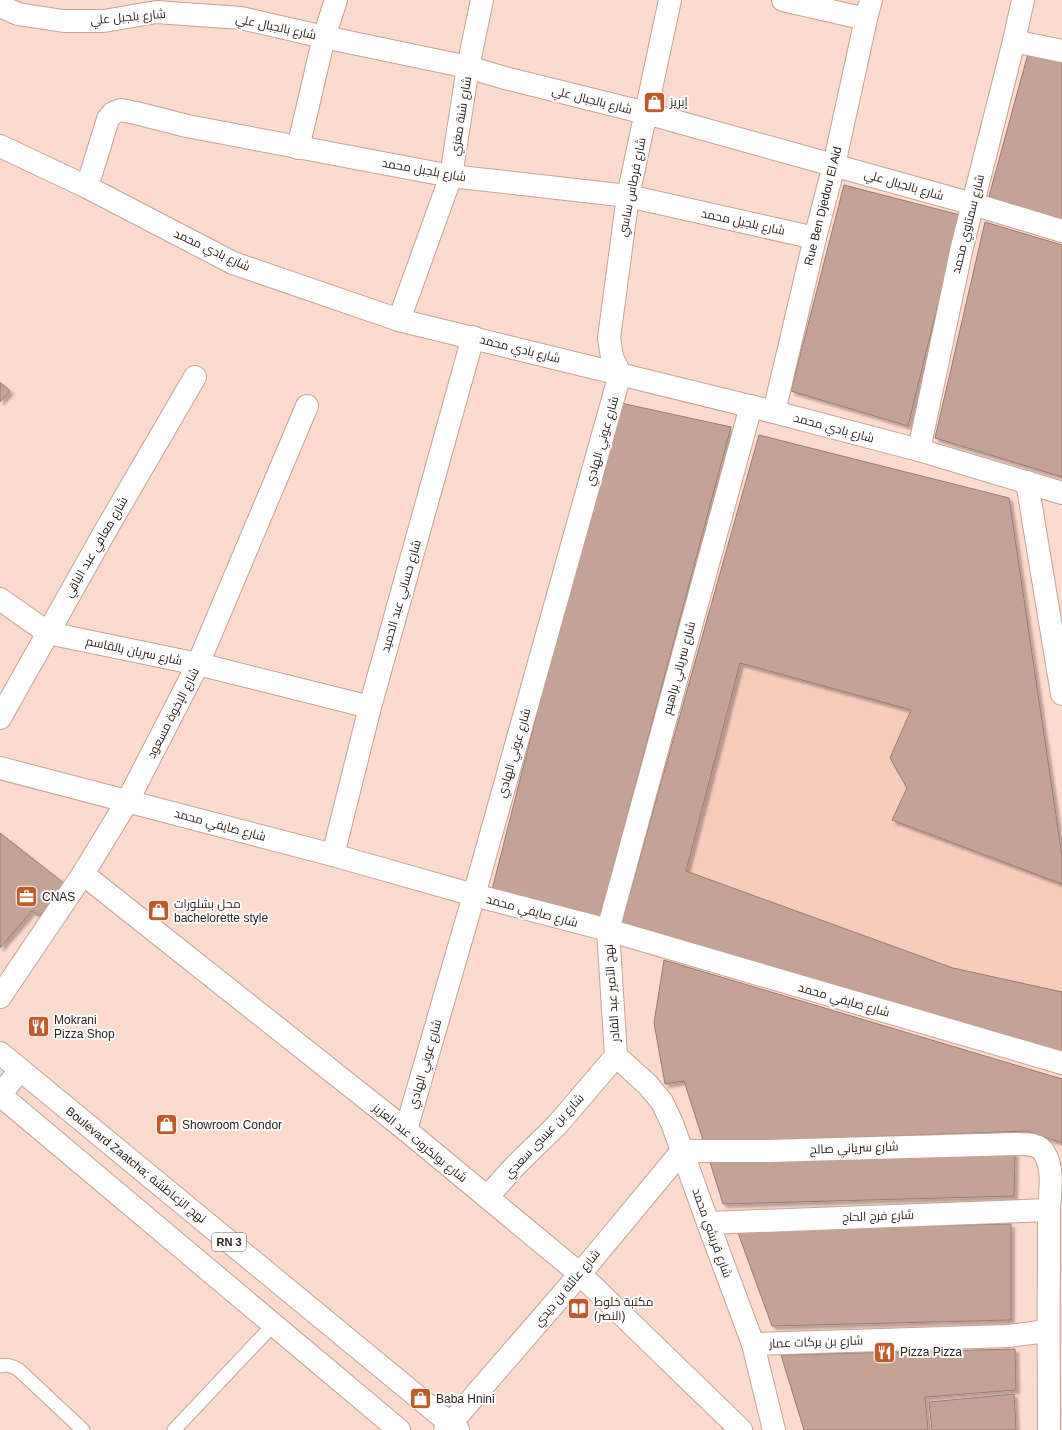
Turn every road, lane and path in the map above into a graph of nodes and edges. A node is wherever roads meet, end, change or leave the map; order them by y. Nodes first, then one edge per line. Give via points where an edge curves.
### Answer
1 (336, 0) edge
2 (482, 0) edge
3 (670, 0) edge
4 (783, 0) edge
5 (1022, 0) edge
6 (0, 6) edge
7 (188, 7) edge
8 (868, 10) edge
9 (324, 37) junction
10 (1014, 42) junction
11 (1062, 51) edge
12 (468, 67) junction
13 (646, 113) junction
14 (0, 146) edge
15 (298, 148) junction
16 (834, 165) junction
17 (451, 176) junction
18 (87, 187) junction
19 (628, 196) junction
20 (973, 204) junction
21 (1062, 231) edge
22 (815, 238) junction
23 (399, 320) junction
24 (473, 338) junction
25 (620, 374) junction
26 (195, 377) dead end
27 (307, 406) dead end
28 (751, 406) junction
29 (774, 412) junction
30 (919, 450) junction
31 (1027, 482) junction
32 (1062, 493) edge
33 (0, 599) edge
34 (48, 633) junction
35 (198, 664) junction
36 (1062, 694) edge
37 (370, 707) junction
38 (0, 718) edge
39 (0, 768) edge
40 (128, 800) junction
41 (333, 855) junction
42 (83, 874) junction
43 (474, 895) junction
44 (608, 930) junction
45 (0, 997) edge
46 (0, 1053) edge
47 (616, 1056) junction
48 (1062, 1063) edge
49 (20, 1070) junction
50 (0, 1095) edge
51 (406, 1130) junction
52 (682, 1151) junction
53 (486, 1196) junction
54 (1049, 1210) junction
55 (708, 1223) junction
56 (580, 1274) junction
57 (274, 1324) junction
58 (1048, 1331) junction
59 (753, 1344) junction
60 (0, 1366) edge
61 (1056, 1390) edge
62 (451, 1428) edge
63 (83, 1430) edge
64 (174, 1430) edge
65 (399, 1430) edge
66 (741, 1430) edge
67 (774, 1430) edge
68 (1049, 1430) edge

1 - 9 street
2 - 12 street, شارع شنة مغزي
3 - 13 street, شارع فرطاس ساسي
4 - 8 street
5 - 10 street, شارع سمتاوي محمد
6 - 7 street, شارع بلجبل علي via 18,14 63,21 104,21
7 - 9 street, شارع بالجبال علي
8 - 16 street, Rue Ben Djedou El Aid
9 - 12 street, شارع بالجبال علي
9 - 15 street
10 - 11 street
10 - 20 street, شارع سمتاوي محمد
12 - 13 street, شارع بالجبال علي
12 - 17 street, شارع شنة مغزي
13 - 16 street, شارع بالجبال علي
13 - 19 street, شارع فرطاس ساسي
14 - 18 street, شارع بادي محمد
15 - 17 street, شارع بلجبل محمد
15 - 18 street, شارع بلجبل محمد via 121,110 113,112 108,120
16 - 20 street, شارع بالجبال علي
16 - 22 street, Rue Ben Djedou El Aid
17 - 19 street, شارع بلجبل محمد
17 - 23 street, شارع شنة مغزي
18 - 23 street, شارع بادي محمد via 233,263
19 - 22 street, شارع بلجبل محمد
19 - 25 street, شارع فرطاس ساسي via 609,338 612,357
20 - 21 street, شارع بالجبال علي
20 - 30 street, شارع سمتاوي محمد
22 - 29 street, Rue Ben Djedou El Aid
23 - 24 street, شارع بادي محمد
24 - 25 street, شارع بادي محمد
24 - 37 street, شارع حساني عبد الحميد
25 - 28 street, شارع بادي محمد
25 - 43 street, شارع عوني الهادي
26 - 34 street, شارع معافي عبد الباقي
27 - 35 street, شارع الإخوة مسعود
28 - 29 street, شارع بادي محمد
28 - 44 street, شارع سرياني براهيم
29 - 30 street, شارع بادي محمد
30 - 31 street, شارع بادي محمد
31 - 32 street, شارع بادي محمد
31 - 36 street
33 - 34 street, شارع سريان بالقاسم
34 - 35 street, شارع سريان بالقاسم
34 - 38 street, شارع معافي عبد الباقي
35 - 37 street, شارع سريان بالقاسم
35 - 40 street, شارع الإخوة مسعود
37 - 41 street, شارع حساني عبد الحميد
39 - 40 street, شارع صايفي محمد
40 - 41 street, شارع صايفي محمد
40 - 42 street, شارع الإخوة مسعود
41 - 43 street, شارع صايفي محمد
42 - 45 street, شارع الإخوة مسعود
42 - 51 street, شارع بولكروت عبد العزيز
43 - 44 street, شارع صايفي محمد
43 - 51 street, شارع عوني الهادي
44 - 47 street, نهج الآمير عبد القادر
44 - 48 street, شارع صايفي محمد
46 - 49 street, Boulevard Zaatcha; نهج الزعاطشة / RN 3
47 - 52 street, شارع قريشي محمد via 648,1084 662,1102
47 - 53 street, شارع بن عيسى سعدي via 557,1125
49 - 50 street
49 - 62 street, Boulevard Zaatcha; نهج الزعاطشة / RN 3
50 - 57 street, RN 3
51 - 53 street, شارع بولكروت عبد العزيز
52 - 54 street, شارع سرياني صالح via 1034,1145 1040,1148 1047,1158 1050,1170
52 - 55 street, شارع قريشي محمد
52 - 56 street, شارع عائلة بن ديدي
53 - 56 street, شارع بولكروت عبد العزيز
54 - 55 street, شارع فرج الحاج
54 - 58 street
55 - 59 street, شارع قريشي محمد
56 - 62 street, شارع عائلة بن ديدي
56 - 66 street, شارع بولكروت عبد العزيز
57 - 64 lane
57 - 65 street, RN 3
58 - 59 street, شارع بن بركات عمار via 1008,1336
58 - 61 street
59 - 67 street, شارع قريشي محمد
60 - 63 lane via 13,1366 19,1370
61 - 68 street

